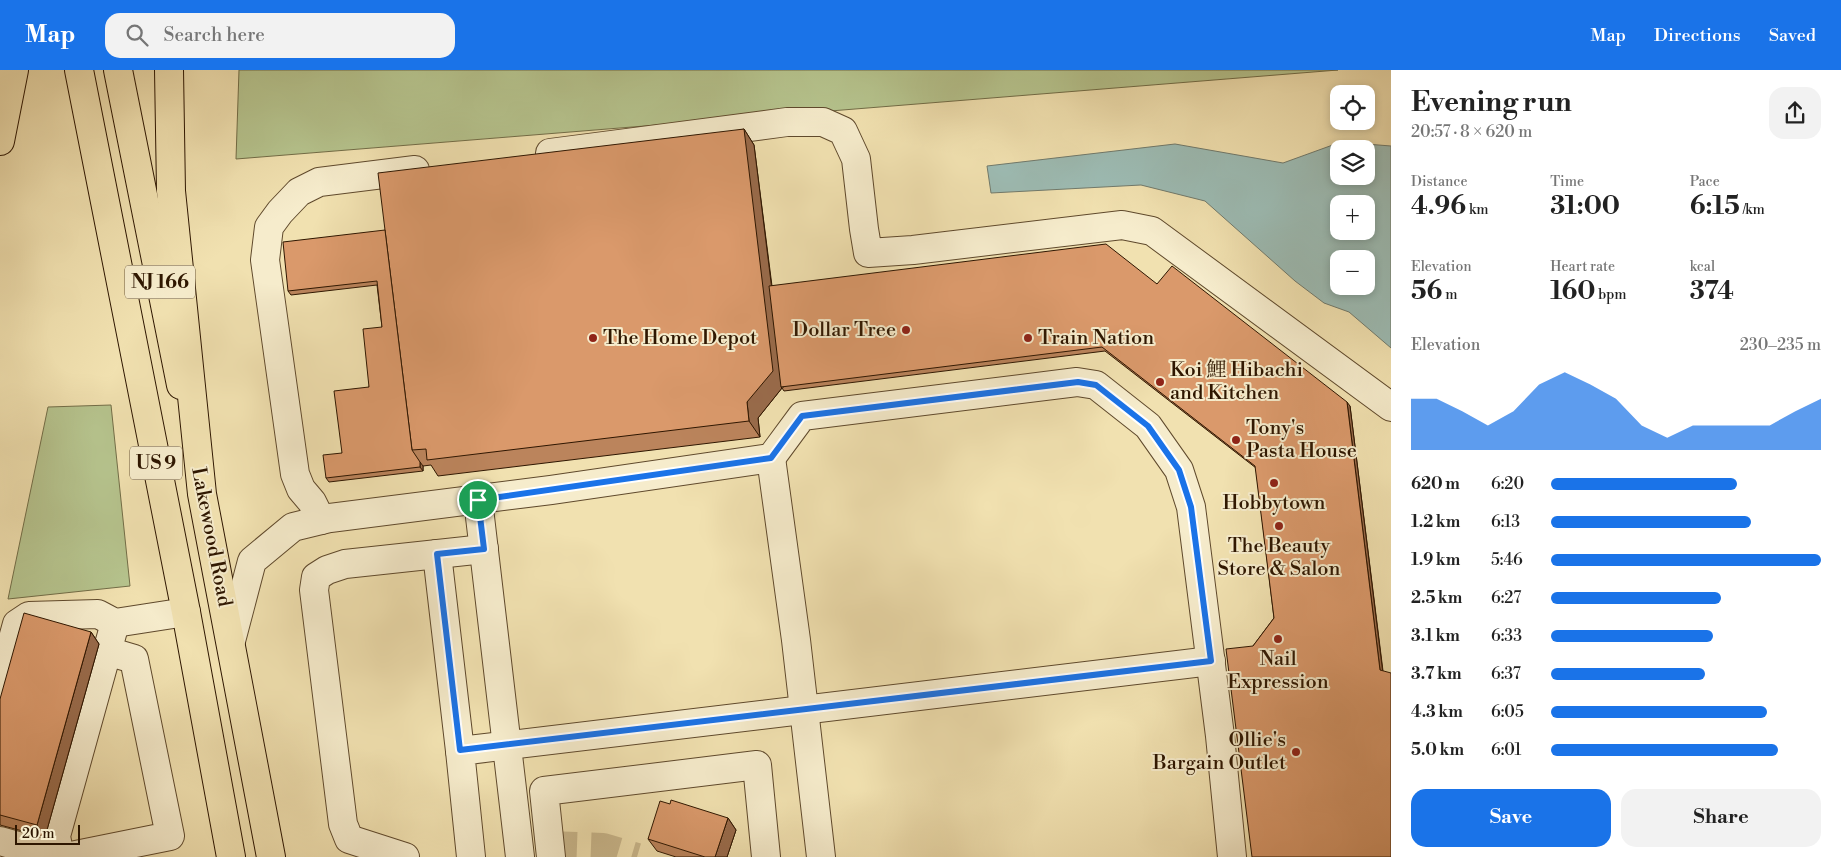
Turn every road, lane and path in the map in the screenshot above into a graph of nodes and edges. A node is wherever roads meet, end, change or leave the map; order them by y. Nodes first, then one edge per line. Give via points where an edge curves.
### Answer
1 (14, 70) edge
2 (79, 70) edge
3 (118, 70) edge
4 (170, 70) edge
5 (0, 141) edge
6 (524, 156) edge
7 (436, 167) edge
8 (1391, 407) edge
9 (771, 458) junction
10 (202, 494) junction
11 (478, 500) junction
12 (321, 520) junction
13 (484, 549) junction
14 (437, 554) junction
15 (186, 612) junction
16 (115, 622) junction
17 (231, 641) junction
18 (107, 651) junction
19 (1211, 661) junction
20 (0, 686) edge
21 (804, 708) junction
22 (507, 746) junction
23 (460, 750) junction
24 (0, 841) edge
25 (58, 857) edge
26 (66, 857) edge
27 (231, 857) edge
28 (271, 857) edge
29 (405, 857) edge
30 (470, 857) edge
31 (520, 857) edge
32 (551, 857) edge
33 (766, 857) edge
34 (821, 857) edge
35 (1232, 857) edge

1 - 5 main road
2 - 15 main road, Lakewood Road / US 9
3 - 10 main road, Lakewood Road / NJ 166
4 - 10 main road, US 9 via 171,191
6 - 8 lane via 786,122 823,122 843,131 856,159 868,253 1122,225 1152,231
7 - 12 lane via 319,182 299,192 269,227 265,260 295,474
9 - 11 lane
9 - 19 lane via 802,416 1078,382 1096,385 1148,426 1179,470 1191,507
9 - 21 lane
10 - 17 main road, Lakewood Road / US 9
11 - 12 lane
11 - 13 lane
12 - 17 lane via 293,527 252,561
13 - 14 lane
13 - 22 lane
14 - 23 lane
14 - 29 lane via 345,564 316,577 314,590 343,824 348,839
15 - 16 lane
15 - 27 main road, Lakewood Road / US 9
16 - 18 lane
16 - 20 lane via 98,614 29,616 17,624
17 - 28 main road, Lakewood Road / US 9
18 - 25 lane via 56,836
18 - 26 lane via 134,659 170,836
19 - 21 lane
19 - 35 lane
21 - 22 lane
21 - 34 lane
22 - 23 lane
22 - 31 lane
23 - 30 lane
24 - 25 lane
32 - 33 lane via 544,791 757,765

